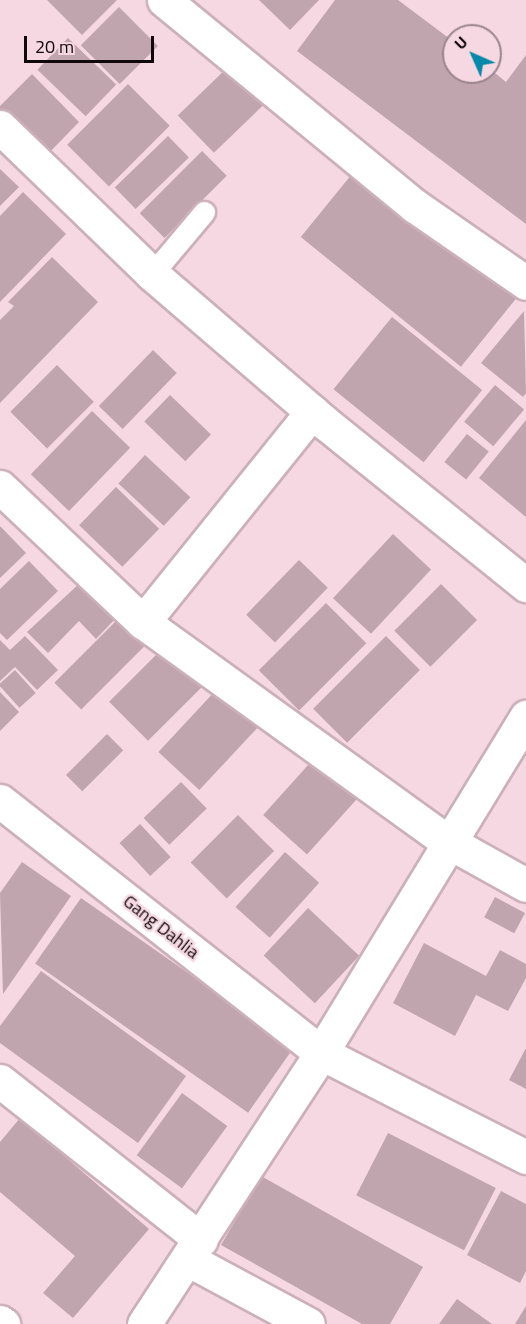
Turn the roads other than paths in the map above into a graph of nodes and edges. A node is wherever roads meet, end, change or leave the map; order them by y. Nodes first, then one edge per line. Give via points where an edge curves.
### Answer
1 (164, 0) edge
2 (0, 127) edge
3 (204, 212) dead end
4 (152, 274) junction
5 (526, 283) edge
6 (312, 412) junction
7 (0, 487) edge
8 (526, 585) edge
9 (143, 622) junction
10 (526, 717) edge
11 (0, 801) edge
12 (447, 841) junction
13 (526, 885) edge
14 (321, 1053) junction
15 (0, 1081) edge
16 (526, 1157) edge
17 (195, 1250) junction
18 (144, 1324) edge
19 (308, 1324) edge

1 - 5 street via 415,206
2 - 4 street
3 - 4 lane
4 - 6 street
6 - 8 street
6 - 9 street
7 - 9 street
9 - 12 street
10 - 12 street
11 - 14 street, Gang Dahlia
12 - 13 street
12 - 14 street
14 - 16 street, Gang Dahlia
14 - 17 street
15 - 17 street
17 - 18 street
17 - 19 street

